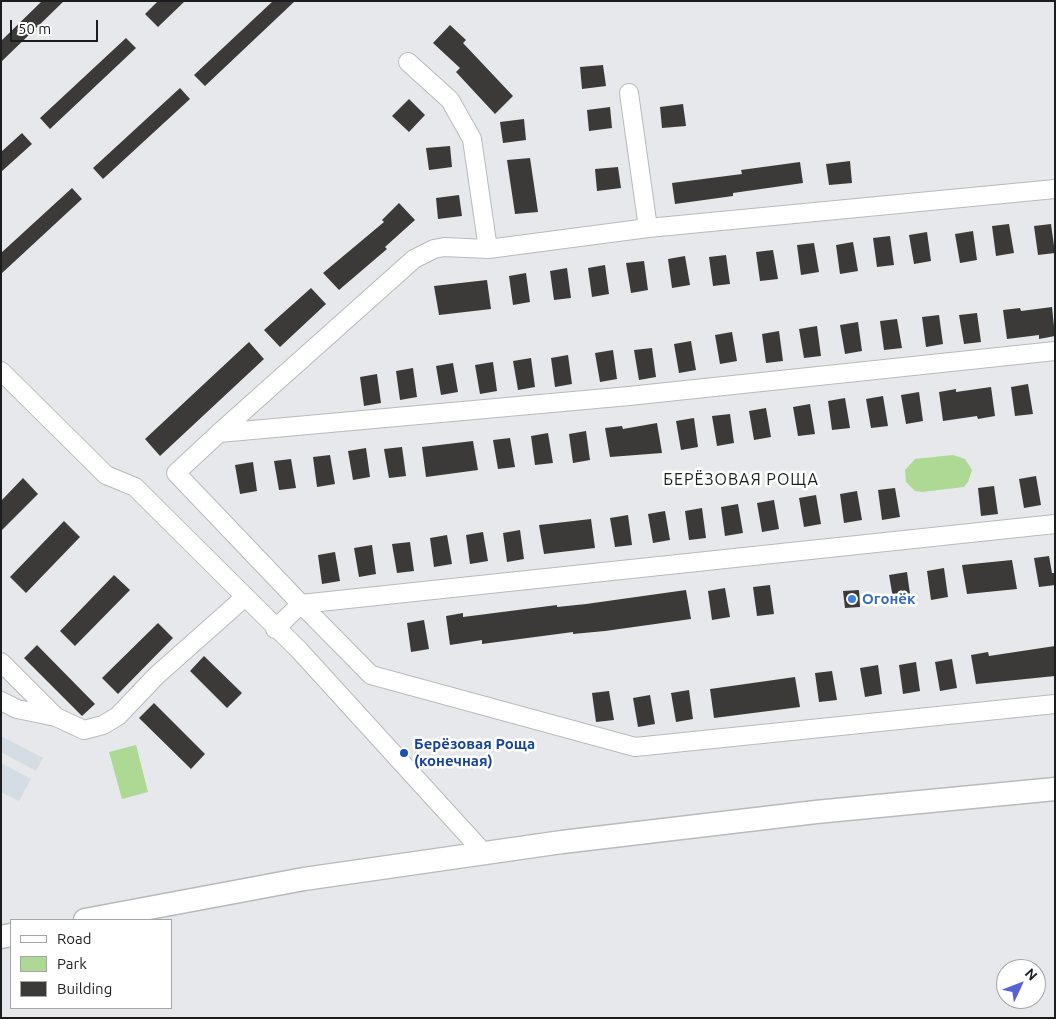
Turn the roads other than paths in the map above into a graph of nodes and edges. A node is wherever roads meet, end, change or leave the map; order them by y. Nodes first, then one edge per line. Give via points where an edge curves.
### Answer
1 (408, 62) dead end
2 (629, 93) dead end
3 (1055, 189) edge
4 (648, 228) junction
5 (488, 249) junction
6 (1055, 351) edge
7 (1, 371) edge
8 (219, 433) junction
9 (1055, 524) edge
10 (245, 596) junction
11 (302, 604) junction
12 (275, 628) junction
13 (1, 662) edge
14 (1, 701) edge
15 (1055, 704) edge
16 (56, 717) junction
17 (1055, 790) edge
18 (484, 853) junction
19 (90, 919) edge

1 - 5 street via 450,100 472,139
2 - 4 street
3 - 4 street
4 - 5 street
5 - 8 street via 444,247 420,255
6 - 8 street via 619,397
7 - 10 street via 106,475 134,487
8 - 11 street via 176,473
9 - 11 street
10 - 12 street
10 - 16 street via 156,676 118,716 103,725 84,730
11 - 12 street
11 - 15 street via 371,675 635,747
12 - 18 street via 299,650
13 - 16 street
14 - 16 street via 17,710
17 - 18 main road via 816,812
18 - 19 main road via 304,879

